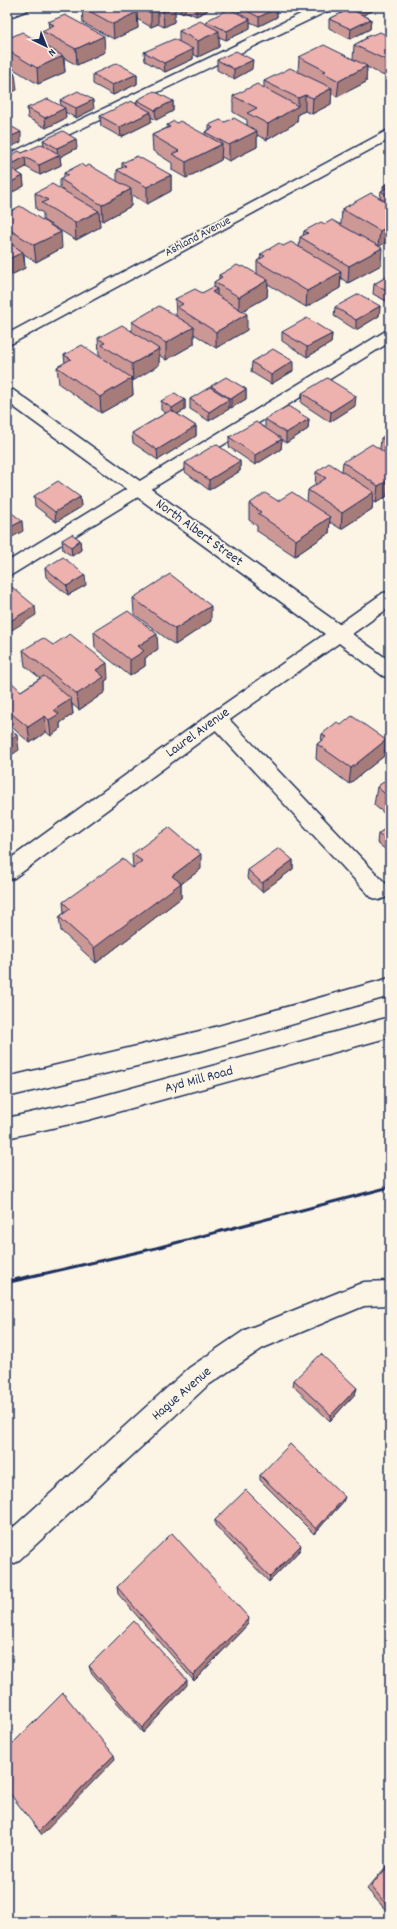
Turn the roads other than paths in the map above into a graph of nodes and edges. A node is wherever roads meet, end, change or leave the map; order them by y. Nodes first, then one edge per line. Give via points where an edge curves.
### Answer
1 (23, 7) edge
2 (325, 7) edge
3 (7, 14) edge
4 (390, 133) edge
5 (7, 160) edge
6 (390, 335) edge
7 (7, 340) edge
8 (7, 394) edge
9 (139, 489) junction
10 (7, 570) edge
11 (390, 598) edge
12 (340, 634) junction
13 (390, 671) edge
14 (217, 719) junction
15 (7, 872) edge
16 (379, 891) dead end
17 (390, 987) edge
18 (390, 1027) edge
19 (7, 1087) edge
20 (7, 1128) edge
21 (390, 1293) edge
22 (7, 1552) edge

1 - 3 street
2 - 5 street
4 - 7 street, Ashland Avenue
6 - 9 street
8 - 9 street, North Albert Street
9 - 10 street
9 - 12 street, North Albert Street
11 - 12 street, Laurel Avenue
12 - 13 street, North Albert Street
12 - 14 street, Laurel Avenue
14 - 15 street, Laurel Avenue
14 - 16 street
17 - 19 street via 204,1040
18 - 20 street, Ayd Mill Road via 88,1110
21 - 22 street, Hague Avenue via 364,1294 254,1339 198,1376

